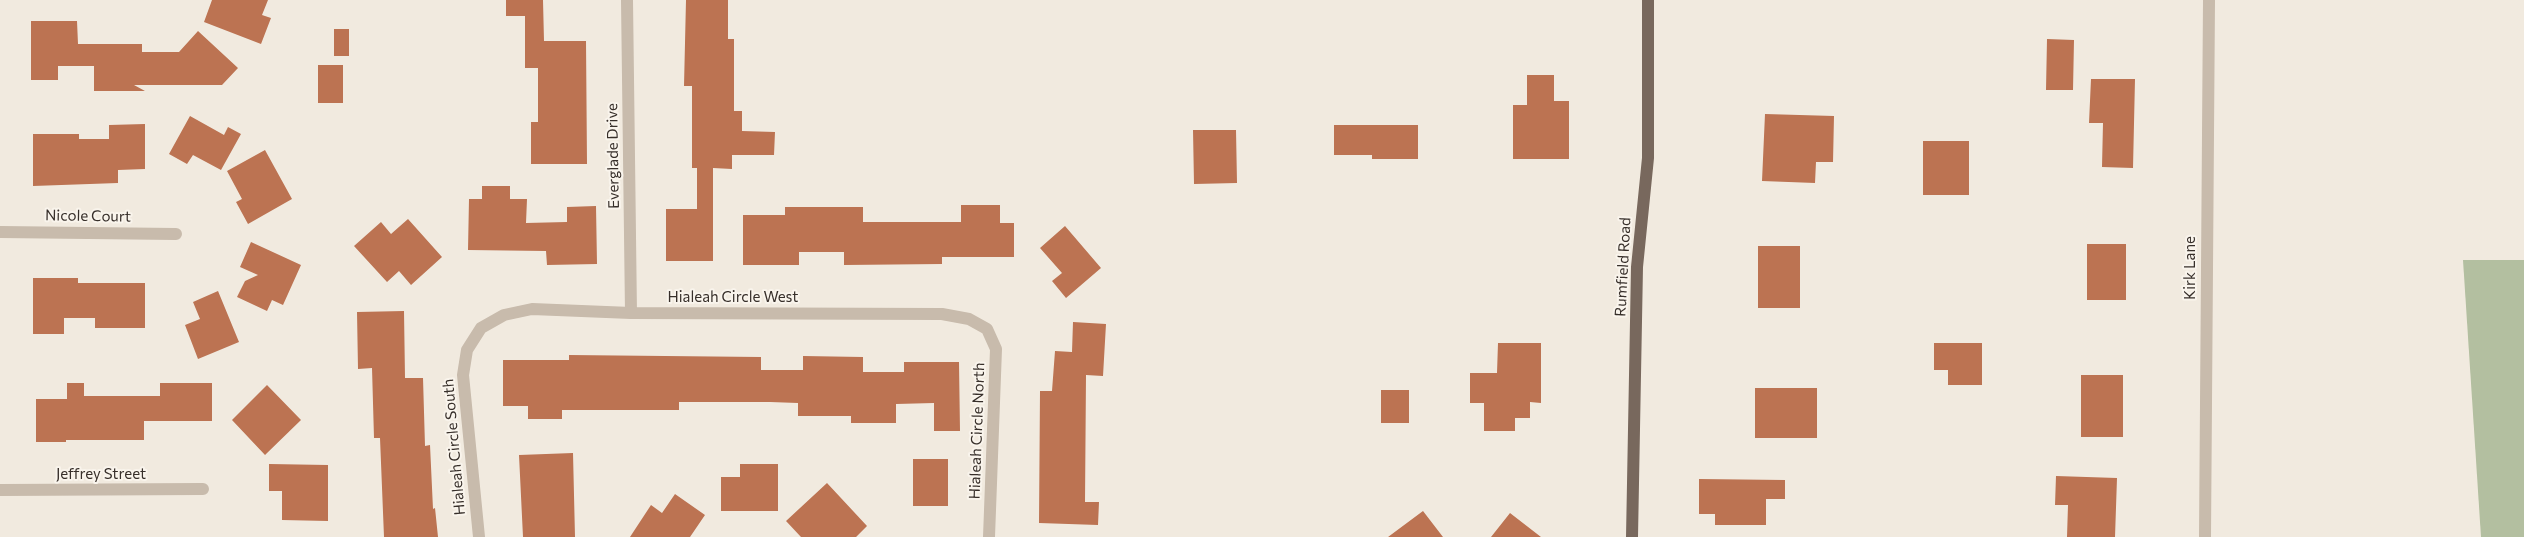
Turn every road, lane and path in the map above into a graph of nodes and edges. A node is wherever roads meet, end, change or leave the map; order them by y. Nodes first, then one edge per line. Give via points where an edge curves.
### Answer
1 (627, 0) edge
2 (1648, 0) edge
3 (2209, 0) edge
4 (0, 232) edge
5 (176, 234) dead end
6 (631, 312) junction
7 (481, 328) joint
8 (987, 329) joint
9 (0, 490) edge
10 (203, 490) dead end
11 (479, 537) edge
12 (989, 537) edge
13 (1632, 537) edge
14 (2205, 537) edge

1 - 6 street, Everglade Drive
2 - 13 main road, Rumfield Road via 1648,158 1637,267
3 - 14 street, Kirk Lane
4 - 5 street, Nicole Court
6 - 7 street, Hialeah Circle West via 532,309 504,315
6 - 8 street, Hialeah Circle West via 942,314 969,319
7 - 11 street, Hialeah Circle South via 467,350 462,375
8 - 12 street, Hialeah Circle North via 996,349
9 - 10 street, Jeffrey Street

